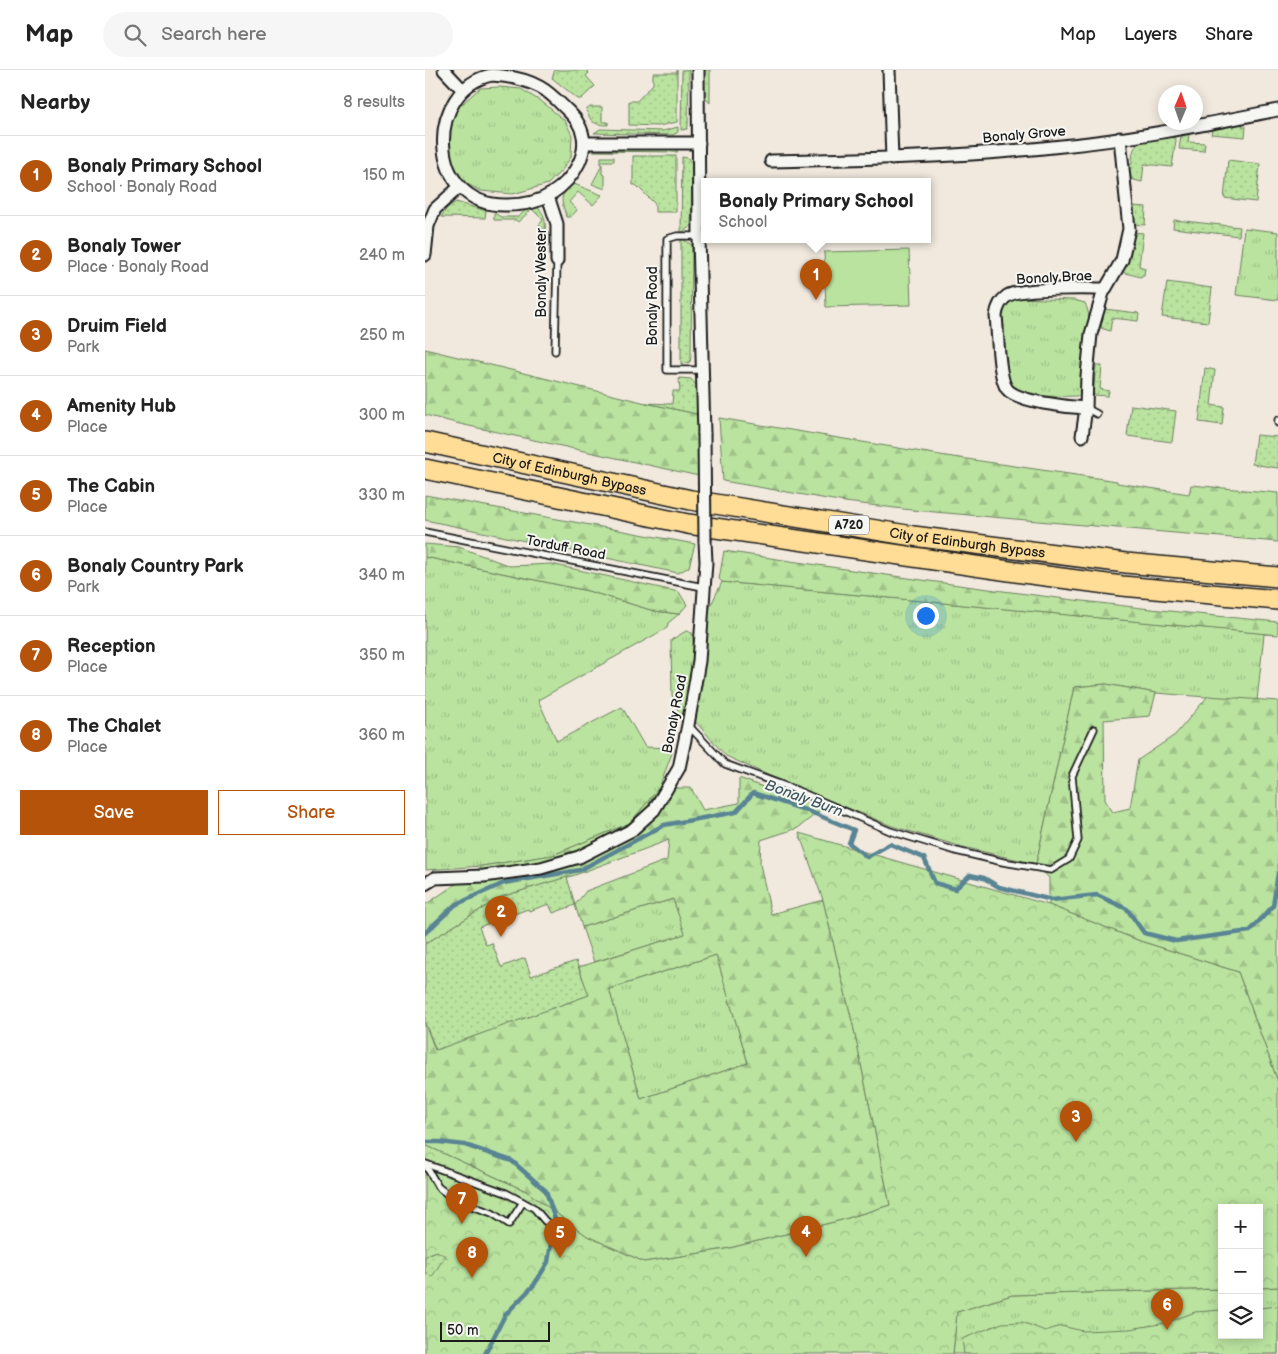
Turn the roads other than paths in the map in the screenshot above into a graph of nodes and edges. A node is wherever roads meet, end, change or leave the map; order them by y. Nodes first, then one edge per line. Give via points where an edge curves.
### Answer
1 (444, 70) edge
2 (698, 70) edge
3 (889, 70) edge
4 (461, 88) junction
5 (1278, 110) edge
6 (1120, 138) junction
7 (584, 143) junction
8 (699, 143) junction
9 (891, 158) junction
10 (771, 162) dead end
11 (456, 190) junction
12 (548, 196) junction
13 (699, 236) junction
14 (425, 255) edge
15 (557, 261) joint
16 (1105, 289) junction
17 (555, 351) dead end
18 (703, 370) junction
19 (1086, 408) junction
20 (1097, 414) dead end
21 (1082, 436) dead end
22 (425, 442) edge
23 (425, 469) edge
24 (425, 532) edge
25 (1278, 577) edge
26 (703, 587) junction
27 (1278, 600) edge
28 (688, 724) junction
29 (1094, 729) dead end
30 (425, 884) edge
31 (426, 1164) edge
32 (523, 1202) junction
33 (561, 1232) dead end

1 - 4 street
2 - 8 street, Bonaly Road
3 - 9 street
4 - 7 street via 492,75 534,84 553,96 578,123
4 - 11 street via 443,114 436,137 440,166
5 - 6 street, Bonaly Grove
6 - 9 street, Bonaly Grove via 1012,151
6 - 16 street, Bonaly Brae via 1129,229 1122,260
7 - 8 street
7 - 12 street via 578,166 571,177
8 - 13 street, Bonaly Road
9 - 10 street, Bonaly Grove
11 - 12 street via 471,199 497,206 527,203
11 - 14 street via 435,208 428,226
12 - 15 street, Bonaly Wester via 557,224
13 - 18 street, Bonaly Road
13 - 18 lane, Bonaly Road via 667,239 667,370
15 - 17 lane, Bonaly Wester
16 - 19 street, Bonaly Brae via 1091,334
16 - 19 street, Bonaly Brae via 1021,291 1005,297 997,309 1002,378 1009,392 1027,400
18 - 26 street, Bonaly Road, bridge
19 - 20 lane
19 - 21 street, Bonaly Brae
22 - 25 highway, City of Edinburgh Bypass / A720 via 691,500 884,531 1126,563
23 - 27 highway, City of Edinburgh Bypass / A720 via 688,524 1104,583
24 - 26 lane, Torduff Road
26 - 28 street, Bonaly Road via 699,661
28 - 29 lane via 725,764 890,830 1003,862 1051,870 1069,859 1078,840 1071,776
28 - 30 street, Bonaly Road via 679,768 667,791 654,810 632,830 579,857 541,868 484,876 435,878
31 - 32 lane
31 - 32 lane via 438,1187 455,1200 492,1213 509,1224
32 - 33 lane

